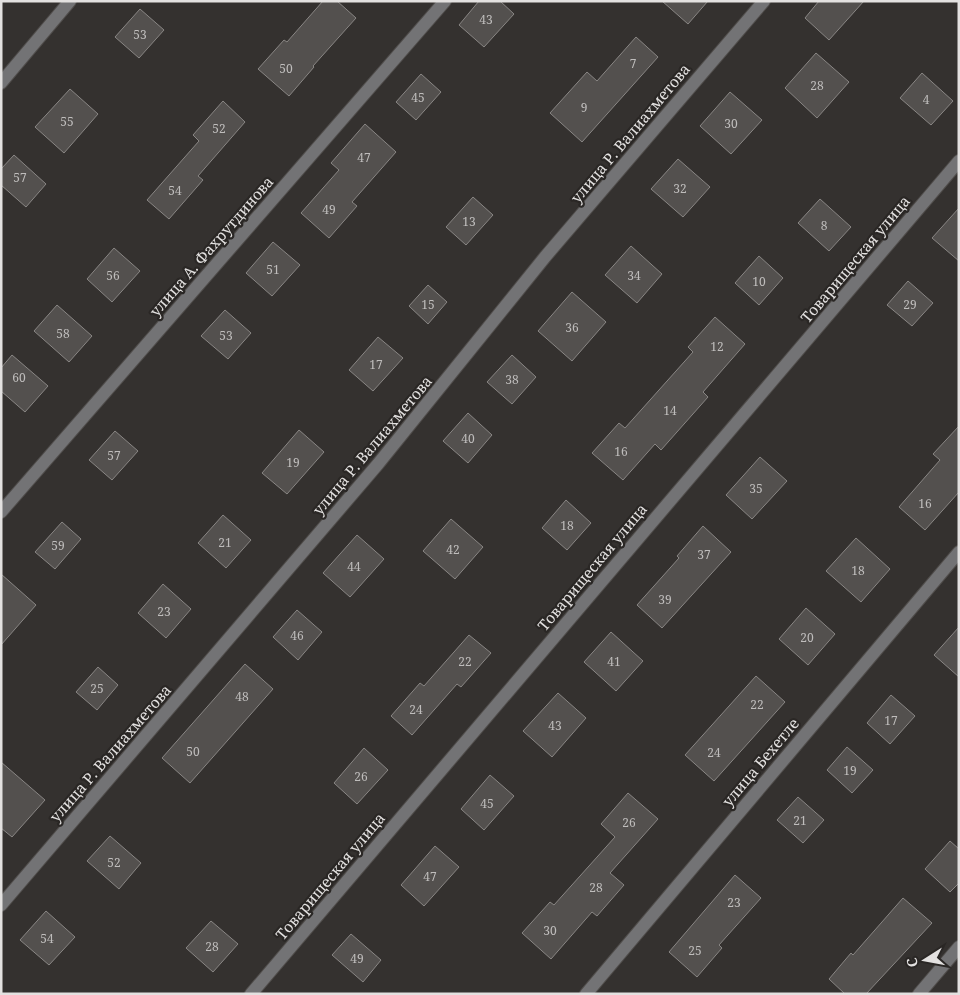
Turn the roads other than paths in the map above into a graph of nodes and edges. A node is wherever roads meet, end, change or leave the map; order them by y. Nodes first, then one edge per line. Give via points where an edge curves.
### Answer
1 (70, 1) edge
2 (445, 1) edge
3 (764, 1) edge
4 (1, 83) edge
5 (959, 161) edge
6 (1, 512) edge
7 (959, 552) edge
8 (1, 905) edge
9 (959, 947) edge
10 (251, 994) edge
11 (586, 994) edge
12 (919, 994) edge

1 - 4 street
2 - 6 street, улица А. Фахрутдинова
3 - 8 street, улица Р. Валиахметова via 545,258 378,464
5 - 10 street, Товарищеская улица
7 - 11 street, улица Бехетле
9 - 12 street

